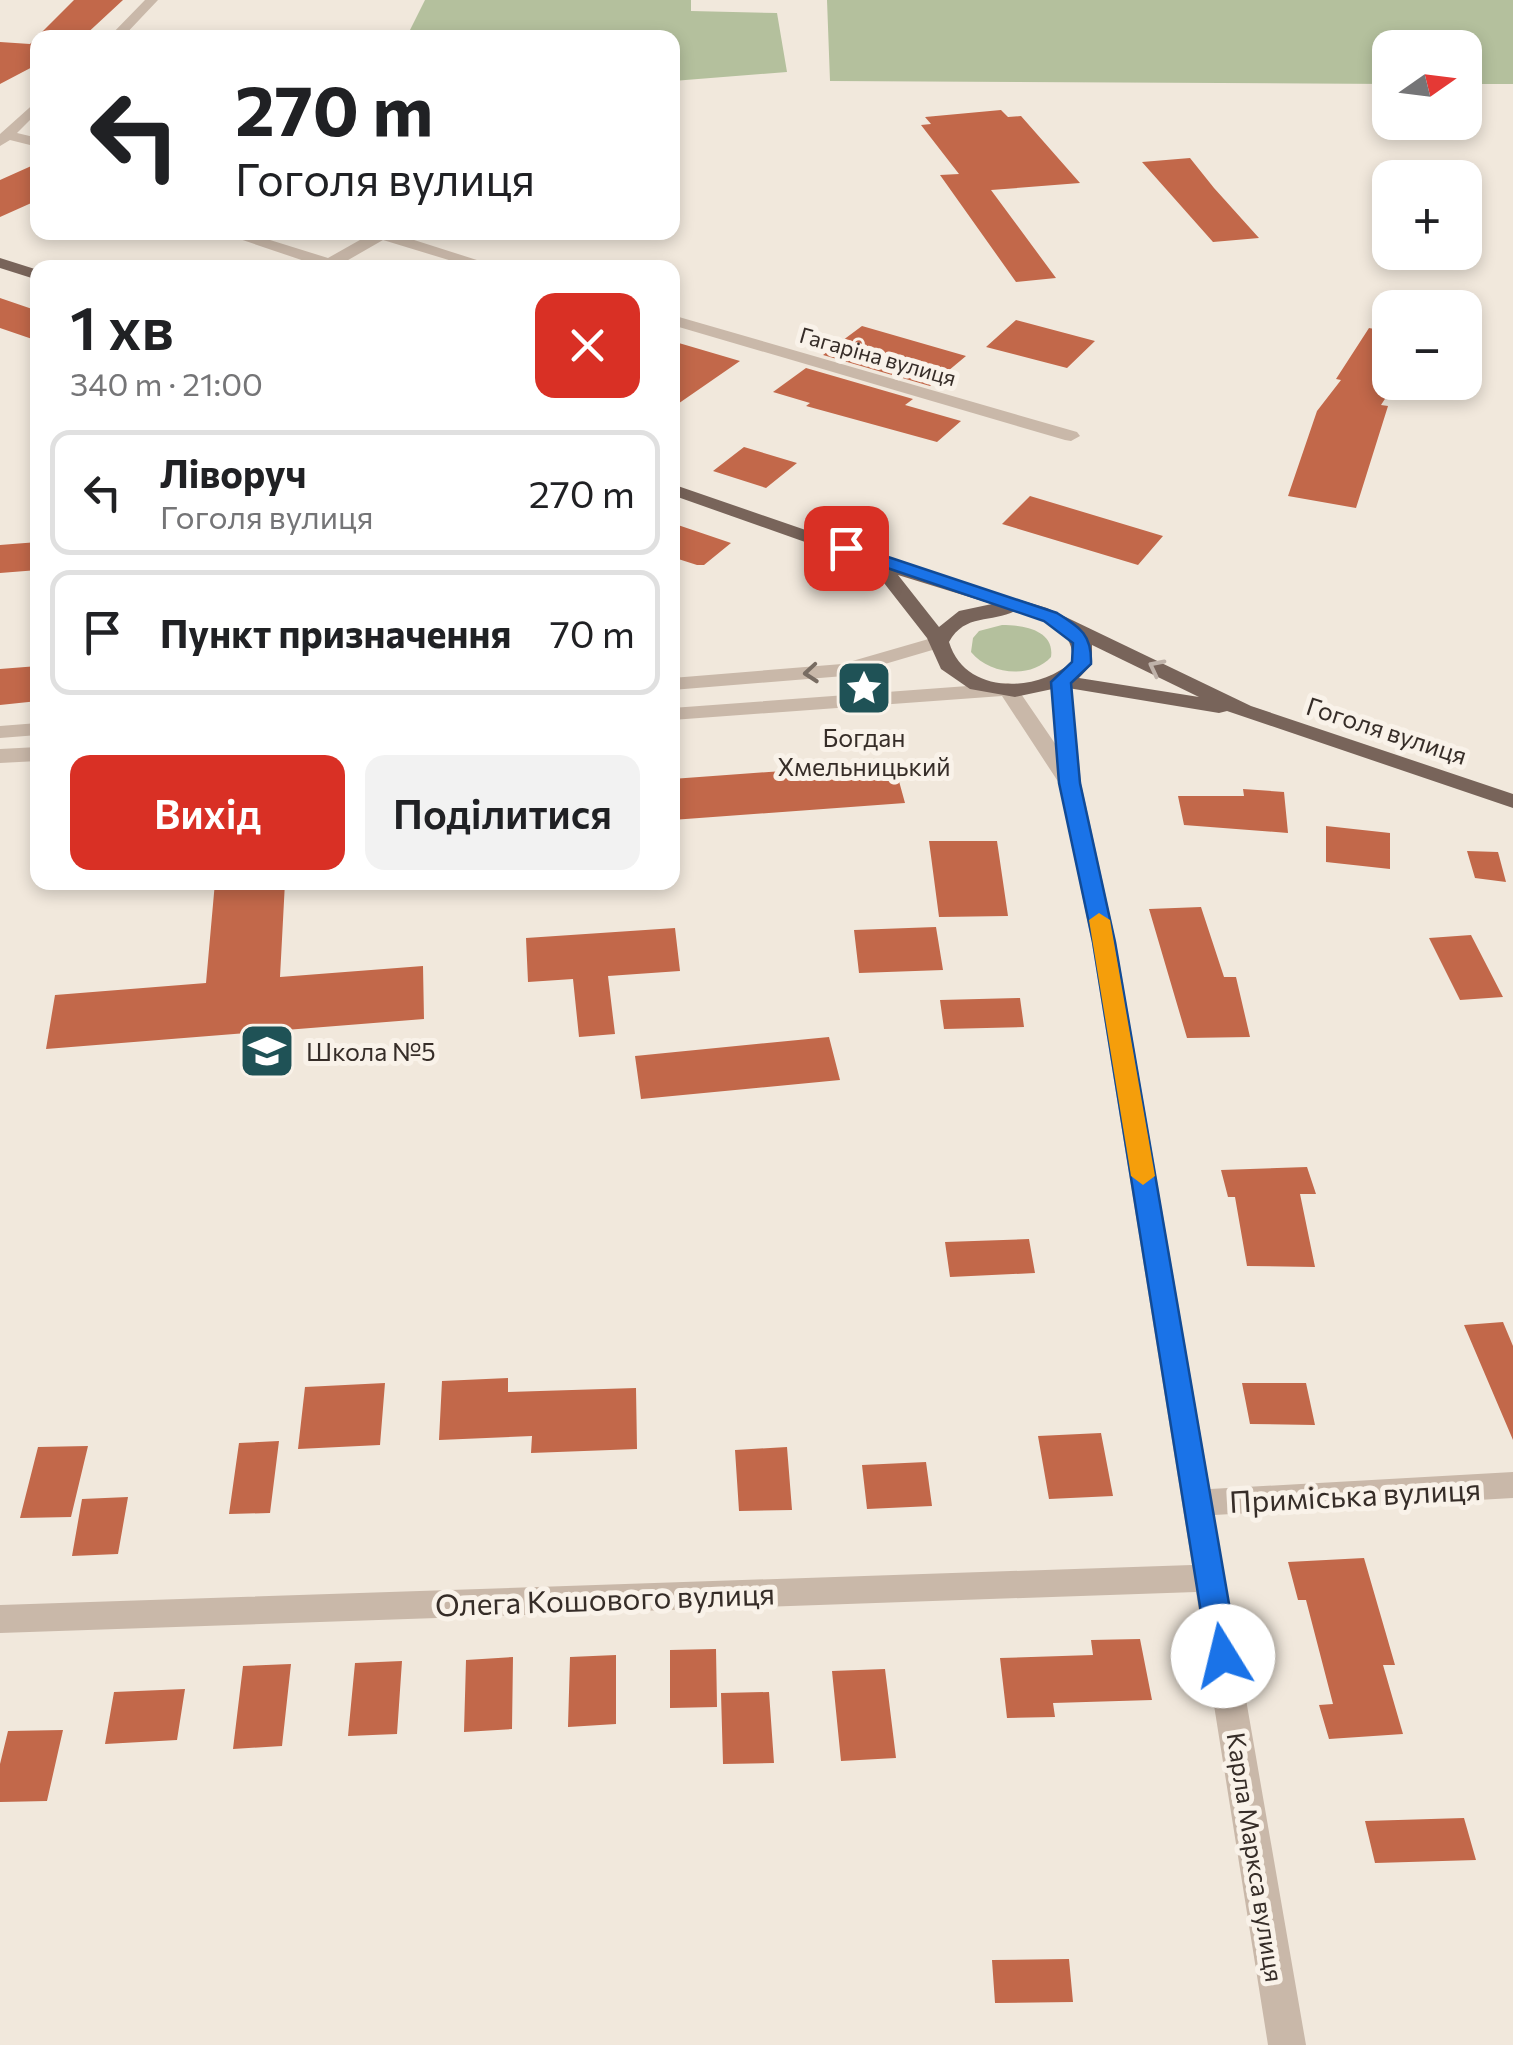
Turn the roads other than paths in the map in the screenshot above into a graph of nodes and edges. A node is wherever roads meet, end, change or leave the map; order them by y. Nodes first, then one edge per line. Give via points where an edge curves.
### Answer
1 (152, 0) edge
2 (122, 30) edge
3 (30, 110) edge
4 (3, 133) edge
5 (30, 141) edge
6 (252, 240) edge
7 (372, 240) edge
8 (398, 240) edge
9 (317, 260) edge
10 (337, 260) edge
11 (467, 260) edge
12 (0, 263) edge
13 (30, 272) edge
14 (680, 322) edge
15 (1071, 436) dead end
16 (680, 492) edge
17 (874, 558) junction
18 (1021, 609) junction
19 (1065, 624) junction
20 (940, 642) junction
21 (1061, 682) junction
22 (680, 683) edge
23 (1008, 690) junction
24 (1243, 711) junction
25 (680, 713) edge
26 (30, 730) edge
27 (0, 732) edge
28 (30, 754) edge
29 (0, 756) edge
30 (1070, 783) junction
31 (1513, 800) edge
32 (1513, 1485) edge
33 (1198, 1503) junction
34 (1210, 1578) junction
35 (0, 1619) edge
36 (1286, 2045) edge

1 - 2 street
3 - 4 street
4 - 5 street
6 - 9 street
7 - 10 street
8 - 11 street
12 - 13 main road
14 - 15 street, Гагаріна вулиця
16 - 17 main road, Гоголя вулиця
17 - 18 main road, Гоголя вулиця
17 - 20 main road, Гоголя вулиця
18 - 19 main road, Гоголя вулиця
18 - 20 main road, Гоголя вулиця via 964,616
19 - 21 main road via 1084,654
24 -> 19 main road, Гоголя вулиця
20 -> 22 street via 844,670
20 - 23 main road, Гоголя вулиця via 946,664 957,673
21 - 23 main road, Гоголя вулиця
21 - 24 main road, Гоголя вулиця
21 - 30 street, Карла Маркса вулиця
23 - 25 street
23 - 30 street, Карла Маркса вулиця
24 - 31 main road, Гоголя вулиця
26 - 27 street
28 - 29 street
30 - 33 street, Карла Маркса вулиця via 1104,942
32 - 33 street, Приміська вулиця
33 - 34 street, Карла Маркса вулиця
34 - 35 street, Олега Кошового вулиця
34 - 36 street, Карла Маркса вулиця

